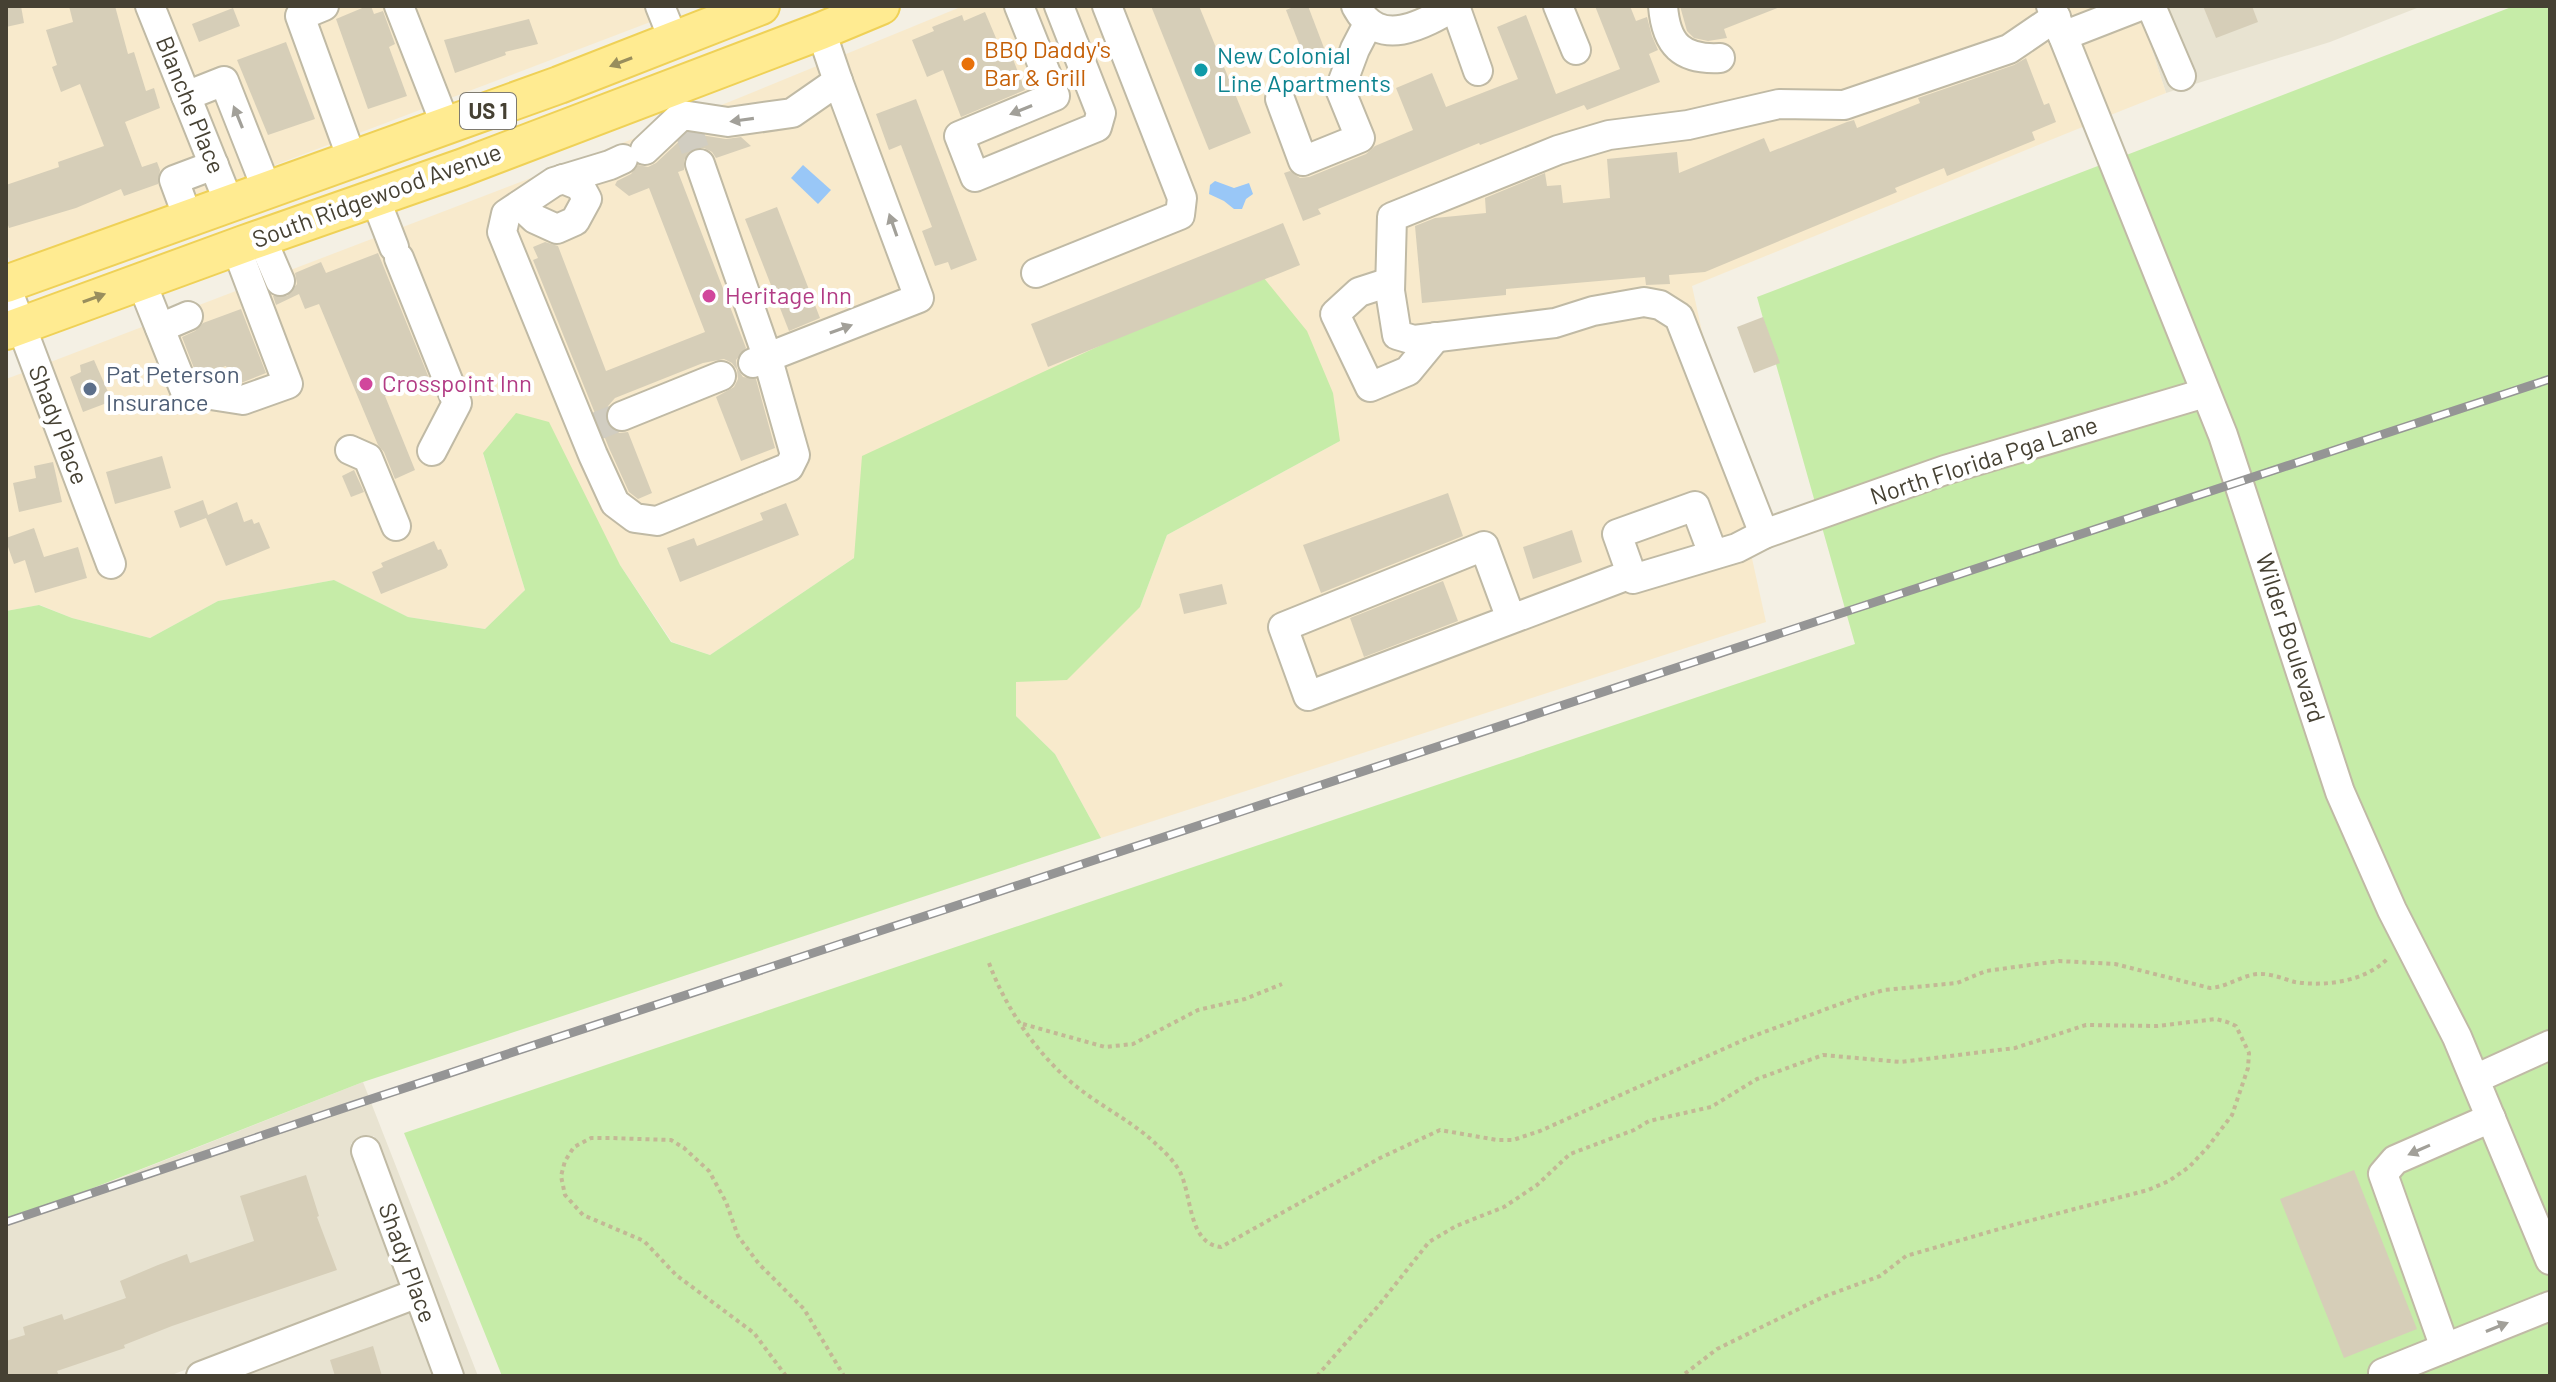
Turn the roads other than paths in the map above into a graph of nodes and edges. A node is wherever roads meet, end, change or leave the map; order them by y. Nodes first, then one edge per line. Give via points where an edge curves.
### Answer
1 (150, 6) edge
2 (324, 6) edge
3 (399, 6) edge
4 (660, 6) edge
5 (881, 6) edge
6 (1019, 6) edge
7 (1059, 6) edge
8 (1107, 6) edge
9 (1455, 6) edge
10 (1558, 6) edge
11 (1663, 6) edge
12 (2140, 6) edge
13 (2151, 6) edge
14 (753, 9) edge
15 (1362, 15) edge
16 (2057, 20) edge
17 (821, 31) junction
18 (674, 41) junction
19 (1576, 50) dead end
20 (1720, 58) dead end
21 (1478, 71) dead end
22 (2181, 76) dead end
23 (838, 81) junction
24 (186, 96) junction
25 (1280, 99) dead end
26 (683, 102) junction
27 (584, 122) junction
28 (446, 126) junction
29 (549, 135) junction
30 (352, 159) junction
31 (700, 164) tunnel mouth
32 (214, 165) junction
33 (559, 180) junction
34 (267, 190) junction
35 (375, 198) junction
36 (229, 203) junction
37 (520, 205) junction
38 (188, 218) junction
39 (249, 242) junction
40 (1036, 273) dead end
41 (141, 281) junction
42 (280, 281) dead end
43 (1390, 282) junction
44 (6, 285) edge
45 (188, 316) dead end
46 (13, 328) edge
47 (160, 328) junction
48 (1436, 337) junction
49 (760, 360) junction
50 (721, 376) dead end
51 (2205, 393) junction
52 (601, 425) junction
53 (350, 450) dead end
54 (432, 451) dead end
55 (396, 526) dead end
56 (1764, 534) junction
57 (1713, 554) junction
58 (111, 564) dead end
59 (1631, 574) junction
60 (1511, 619) junction
61 (2550, 1045) edge
62 (2475, 1079) junction
63 (2491, 1118) junction
64 (366, 1151) dead end
65 (2550, 1260) edge
66 (418, 1293) junction
67 (2550, 1306) edge
68 (2445, 1348) junction
69 (201, 1376) edge
70 (449, 1376) edge
71 (2384, 1376) edge

1 - 24 street, Blanche Place
2 - 30 street via 300,16
3 - 28 street
4 - 18 street
5 - 17 main road, South Ridgewood Avenue / US 1
6 -> 7 street via 1055,96 959,136 975,177 1097,127 1101,113
8 - 40 street via 1182,198 1180,215
9 - 15 street via 1409,30 1386,30
9 - 21 street
10 - 19 street
11 - 20 street via 1673,42 1684,54
12 - 16 street
13 - 22 street
14 - 18 main road, South Ridgewood Avenue / US 1
14 - 26 main road via 698,58
15 - 25 street via 1340,89 1360,138 1303,161
16 - 43 street via 2009,49 1844,105 1779,104 1688,125 1609,135 1558,150 1392,217
16 - 51 street, Wilder Boulevard
17 - 23 street
17 - 26 main road, South Ridgewood Avenue / US 1
18 - 27 main road via 669,64
18 -> 28 main road, South Ridgewood Avenue / US 1
23 -> 26 street via 792,113 728,122
49 -> 23 street via 919,298
24 - 32 street, Blanche Place
34 -> 24 street via 224,81
26 - 27 main road, South Ridgewood Avenue / US 1
26 - 33 street via 634,154
27 - 29 main road, South Ridgewood Avenue / US 1
28 - 30 main road, South Ridgewood Avenue / US 1
29 - 33 street
29 - 35 main road, South Ridgewood Avenue / US 1
30 - 34 main road, South Ridgewood Avenue / US 1
31 - 49 street
32 - 36 street, Blanche Place
32 - 38 street via 174,180
33 - 37 street
33 - 37 street via 580,186 587,199 575,221 557,229
34 - 36 main road, South Ridgewood Avenue / US 1
35 - 39 main road, South Ridgewood Avenue / US 1
35 - 54 street via 457,403
36 - 38 main road, South Ridgewood Avenue / US 1
37 - 52 street via 506,214 502,232
38 - 44 main road, South Ridgewood Avenue / US 1
39 - 41 main road, South Ridgewood Avenue / US 1
39 - 42 street
39 - 47 street via 238,286 288,384 243,400 185,391
46 -> 41 main road, South Ridgewood Avenue / US 1
41 - 47 street
43 - 48 street via 1397,335 1414,340
43 - 48 street via 1359,292 1335,314 1370,387 1408,371
44 - 46 street, Shady Place
45 - 47 street
46 - 58 street, Shady Place
48 - 56 street via 1555,323 1644,302 1670,311 1679,317
49 - 52 street via 795,455 789,467 657,521 635,518 615,503
50 - 52 street
51 - 56 street, North Florida Pga Lane via 1945,470
51 - 62 street, Wilder Boulevard via 2340,792
53 - 55 street via 368,458
56 - 57 street, North Florida Pga Lane
57 - 59 street, North Florida Pga Lane via 1633,579
57 - 59 street via 1695,506 1617,534
59 - 60 street, North Florida Pga Lane
60 - 60 street, North Florida Pga Lane via 1308,696 1283,627 1484,546
61 - 62 street
62 - 63 street, Wilder Boulevard
63 - 65 street, Wilder Boulevard
63 -> 68 street via 2395,1160 2383,1174
64 - 66 street, Shady Place
66 - 69 street
66 - 70 street, Shady Place
68 -> 67 street
68 - 71 street

